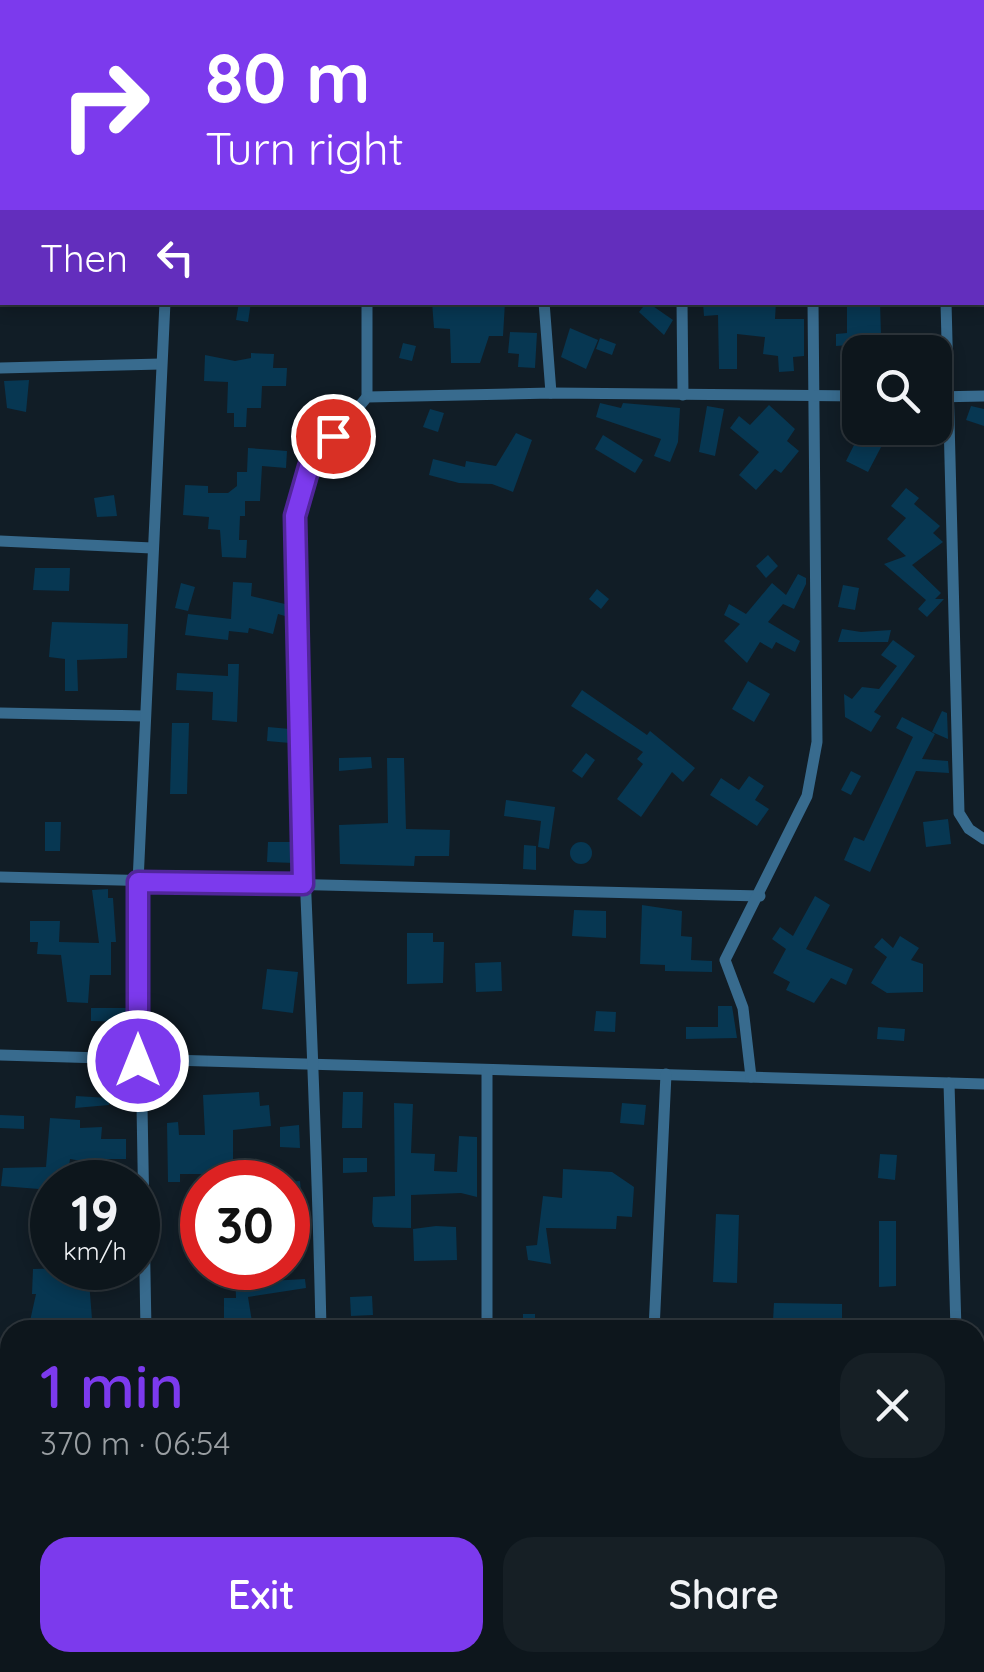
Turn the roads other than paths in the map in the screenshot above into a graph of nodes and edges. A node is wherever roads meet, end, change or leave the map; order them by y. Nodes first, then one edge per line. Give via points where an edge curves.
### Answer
1 (165, 305) edge
2 (367, 305) edge
3 (544, 305) edge
4 (682, 305) edge
5 (813, 305) edge
6 (946, 305) edge
7 (947, 335) edge
8 (161, 364) junction
9 (0, 368) edge
10 (551, 393) junction
11 (683, 395) junction
12 (816, 396) junction
13 (842, 396) edge
14 (984, 396) edge
15 (367, 397) junction
16 (952, 397) edge
17 (950, 445) edge
18 (0, 541) edge
19 (152, 548) junction
20 (0, 714) edge
21 (145, 716) junction
22 (984, 840) edge
23 (0, 877) edge
24 (138, 882) junction
25 (303, 884) junction
26 (760, 896) junction
27 (0, 1055) edge
28 (138, 1061) junction
29 (316, 1066) junction
30 (486, 1070) junction
31 (666, 1074) junction
32 (752, 1077) junction
33 (950, 1084) junction
34 (984, 1084) edge
35 (146, 1320) edge
36 (320, 1320) edge
37 (487, 1320) edge
38 (654, 1320) edge
39 (956, 1320) edge

1 - 8 street
2 - 15 street
3 - 10 street
4 - 11 street
5 - 12 street
6 - 7 street
8 - 9 street
8 - 19 street
10 - 11 street
10 - 15 street
11 - 12 street
12 - 13 street
12 - 26 street via 818,742 807,796
14 - 16 street
15 - 25 street via 309,467 295,516
17 - 22 street via 960,813
18 - 19 street
19 - 21 street
20 - 21 street
21 - 24 street
23 - 24 street
24 - 25 street
24 - 28 street
25 - 26 street
25 - 29 street
26 - 32 street via 725,960 743,1008
27 - 28 street
28 - 29 street
28 - 35 street
29 - 30 street
29 - 36 street
30 - 31 street
30 - 37 street
31 - 32 street
31 - 38 street
32 - 33 street
33 - 34 street
33 - 39 street

